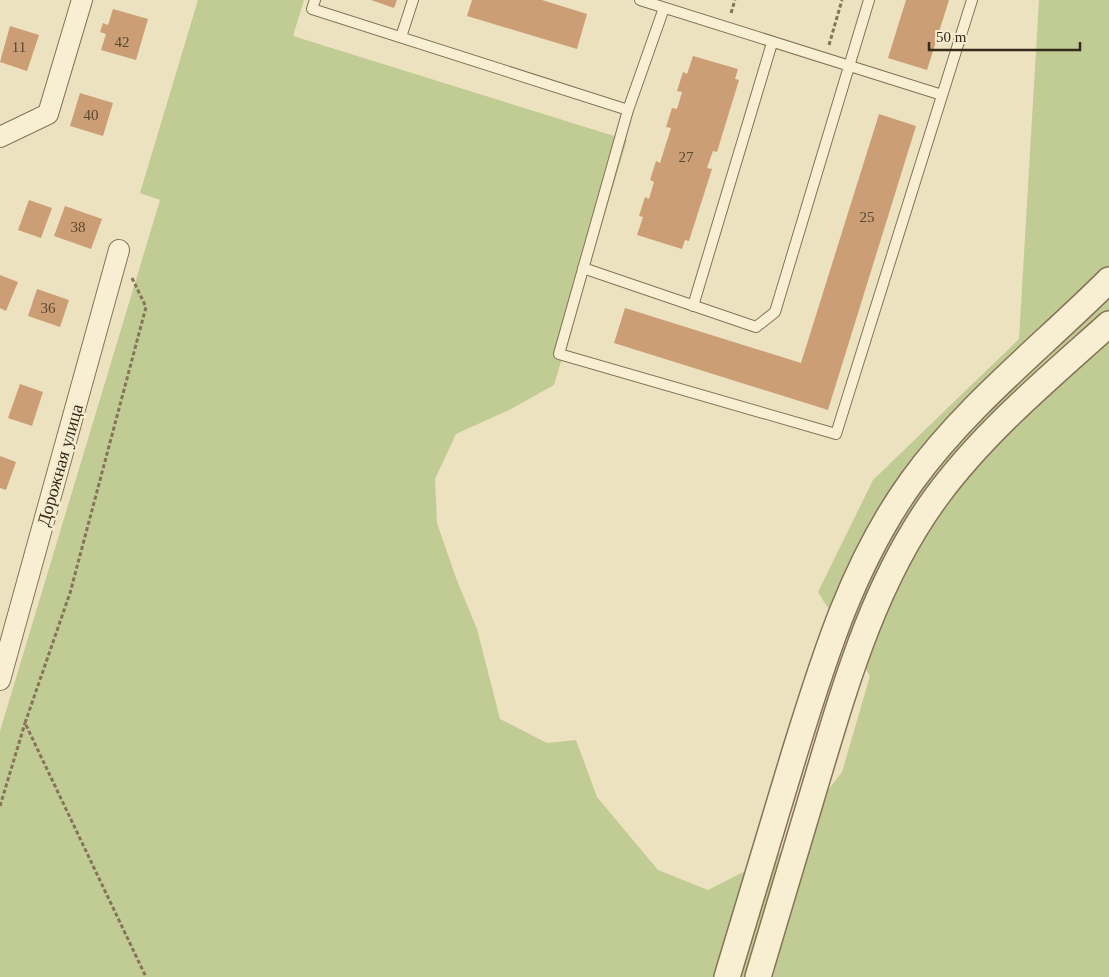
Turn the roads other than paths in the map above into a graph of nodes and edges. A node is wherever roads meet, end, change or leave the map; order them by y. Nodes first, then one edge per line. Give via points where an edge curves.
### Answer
1 (82, 0) edge
2 (315, 0) edge
3 (413, 0) edge
4 (640, 0) edge
5 (869, 0) edge
6 (972, 0) edge
7 (664, 8) junction
8 (401, 37) junction
9 (772, 43) junction
10 (849, 67) junction
11 (942, 95) junction
12 (628, 110) junction
13 (0, 137) edge
14 (120, 250) road end
15 (583, 268) junction
16 (1109, 280) edge
17 (693, 306) junction
18 (1109, 324) edge
19 (0, 680) edge
20 (727, 977) edge
21 (758, 977) edge

1 - 13 street via 48,114
2 - 8 lane via 312,9
3 - 8 lane
4 - 7 lane
5 - 10 lane
6 - 11 lane
7 - 9 lane
7 - 12 lane
8 - 12 lane
9 - 10 lane
9 - 17 lane
10 - 11 lane
10 - 17 lane via 775,312 756,327
11 - 15 lane via 836,434 559,354
12 - 15 lane
14 - 19 street, Дорожная улица
15 - 17 lane
16 - 20 street via 950,433 911,481 877,534 840,614
18 - 21 street via 971,453 936,497 903,548 866,626 844,691

